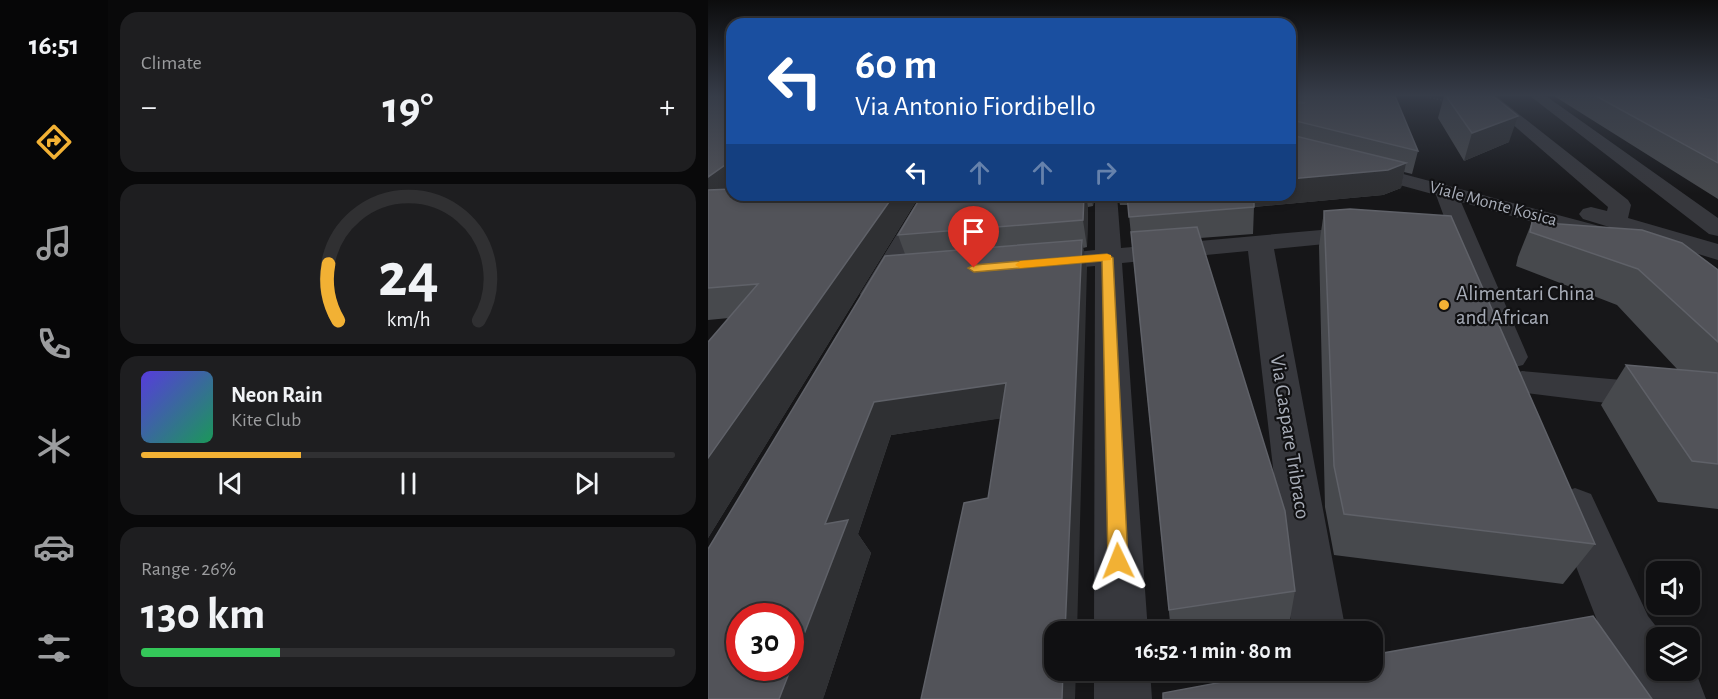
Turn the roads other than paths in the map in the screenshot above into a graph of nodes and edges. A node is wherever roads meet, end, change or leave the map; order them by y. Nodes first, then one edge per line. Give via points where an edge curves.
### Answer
1 (1527, 129) edge
2 (1581, 129) edge
3 (1296, 138) edge
4 (1296, 152) edge
5 (929, 201) edge
6 (1106, 201) edge
7 (1438, 215) junction
8 (1616, 220) junction
9 (1718, 229) edge
10 (1385, 231) edge
11 (1260, 243) junction
12 (1718, 252) edge
13 (1107, 258) junction
14 (1014, 265) edge
15 (920, 273) edge
16 (885, 276) junction
17 (1718, 277) edge
18 (861, 317) edge
19 (1691, 399) edge
20 (1559, 471) edge
21 (1121, 621) edge
22 (1305, 621) edge
23 (1576, 624) edge
24 (1629, 635) junction
25 (1134, 681) edge
26 (1152, 698) edge
27 (1677, 699) edge

1 - 8 street via 1620,205
2 - 9 street
3 - 8 street, Viale Monte Kosica
4 - 7 street, Viale Monte Kosica
5 - 16 street
6 - 13 street
7 - 17 street, Viale Monte Kosica via 1610,236
7 - 19 street via 1529,400
8 - 12 street, Viale Monte Kosica
10 - 11 street
11 - 13 street
11 - 22 street, Via Gaspare Tribraco
13 - 14 street
13 - 21 street
15 - 16 street
16 - 18 street
20 - 24 street
23 - 24 street
24 - 27 street
25 - 26 street

